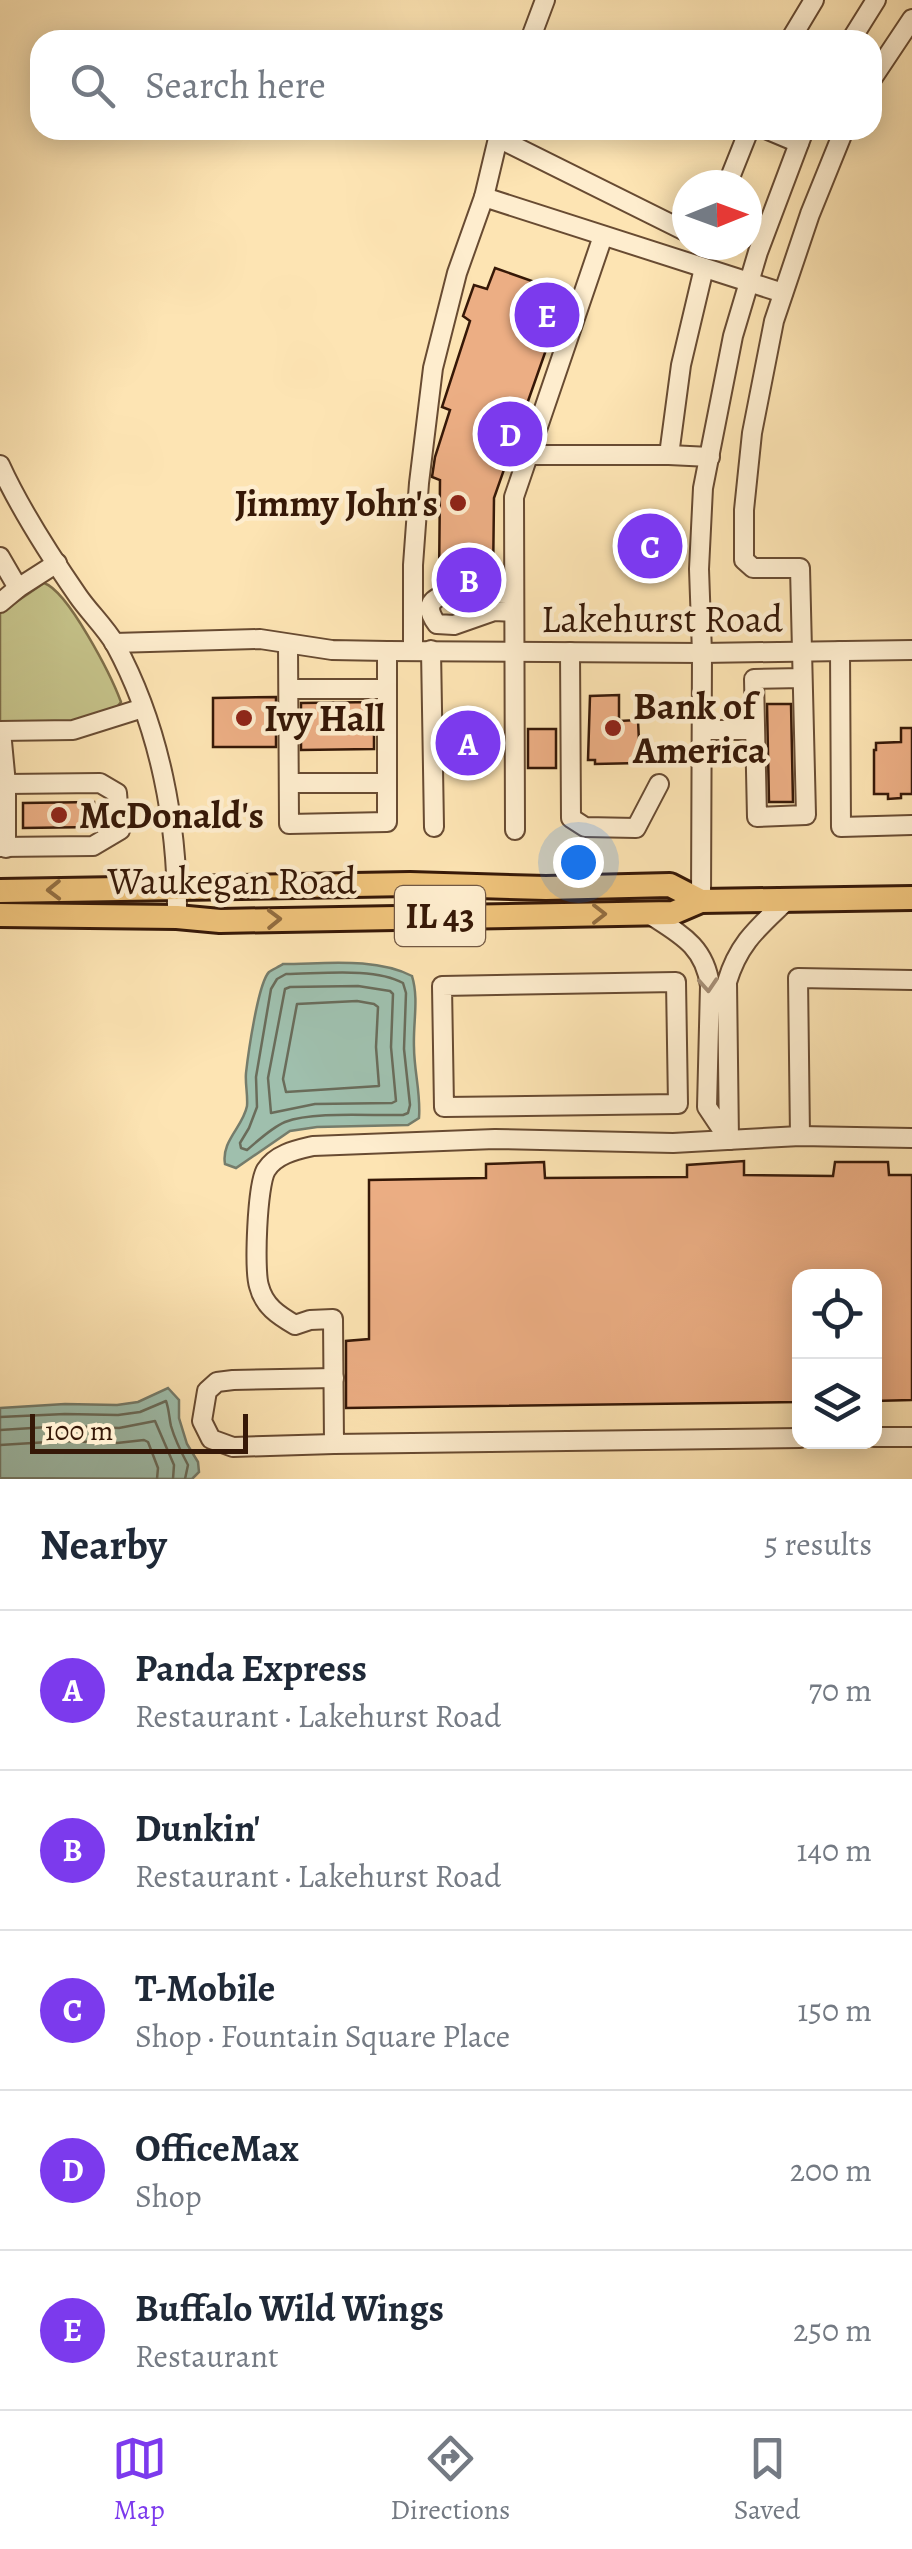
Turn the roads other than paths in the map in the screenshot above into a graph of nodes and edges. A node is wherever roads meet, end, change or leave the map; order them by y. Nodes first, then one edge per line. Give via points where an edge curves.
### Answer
1 (545, 0) edge
2 (814, 0) edge
3 (876, 0) edge
4 (912, 20) edge
5 (534, 30) edge
6 (796, 30) edge
7 (857, 30) edge
8 (882, 64) edge
9 (498, 140) edge
10 (511, 140) edge
11 (745, 140) edge
12 (801, 140) edge
13 (840, 140) edge
14 (733, 170) edge
15 (484, 196) junction
16 (672, 224) edge
17 (603, 236) junction
18 (704, 268) junction
19 (749, 284) junction
20 (782, 294) junction
21 (669, 455) junction
22 (528, 456) junction
23 (710, 456) junction
24 (0, 465) edge
25 (0, 557) edge
26 (57, 563) junction
27 (18, 588) junction
28 (0, 603) edge
29 (114, 642) junction
30 (288, 644) junction
31 (912, 650) edge
32 (386, 651) junction
33 (422, 651) junction
34 (840, 651) junction
35 (515, 652) junction
36 (570, 652) junction
37 (802, 652) junction
38 (702, 654) junction
39 (802, 678) junction
40 (289, 689) junction
41 (386, 690) junction
42 (143, 708) junction
43 (702, 730) junction
44 (755, 730) junction
45 (0, 731) edge
46 (2, 762) edge
47 (289, 783) junction
48 (387, 783) junction
49 (6, 784) junction
50 (659, 784) dead end
51 (912, 825) edge
52 (434, 826) dead end
53 (515, 830) dead end
54 (3, 848) edge
55 (177, 888) junction
56 (0, 891) edge
57 (912, 898) edge
58 (788, 899) junction
59 (701, 900) junction
60 (649, 914) junction
61 (0, 915) edge
62 (177, 917) junction
63 (912, 980) edge
64 (521, 1106) junction
65 (800, 1136) junction
66 (912, 1138) edge
67 (522, 1139) junction
68 (729, 1140) junction
69 (334, 1378) junction
70 (882, 1437) edge
71 (912, 1437) edge
72 (792, 1438) edge
73 (334, 1444) junction

1 - 5 street
2 - 6 street
3 - 7 street
4 - 8 street
9 - 15 street
10 - 16 street
11 - 14 street
12 - 19 street
13 - 20 street
15 - 17 street
15 - 33 street via 433,368 413,565
17 - 18 street
17 - 22 street
18 - 19 street
18 - 21 street
19 - 20 street
19 - 23 street
20 - 37 street via 752,432 744,560 754,568 800,568
21 - 22 street
21 - 23 street
22 - 35 street via 514,497
23 - 38 street via 699,569
24 - 26 street
25 - 27 street
26 - 27 street
26 - 29 street
27 - 28 street
29 - 30 street, Lakehurst Road
29 - 42 street
30 - 32 street, Lakehurst Road
30 - 40 street
31 - 34 street, Lakehurst Road
32 - 33 street, Lakehurst Road
32 - 41 street
33 - 35 street, Lakehurst Road
33 - 52 street
34 - 37 street, Lakehurst Road
34 - 51 street via 840,827
35 - 36 street, Lakehurst Road
35 - 53 street
36 - 38 street, Lakehurst Road
36 - 50 street via 571,818 585,827 636,828
37 - 38 street, Lakehurst Road
37 - 39 street
38 - 43 street
39 - 44 street via 754,679
39 - 44 street via 806,816 757,817
40 - 41 street
40 - 47 street
41 - 48 street
42 - 45 street via 73,730
42 - 55 street via 174,830
43 - 44 street
43 - 59 street
45 - 46 street
46 - 49 street
47 - 48 street
47 - 48 street via 289,824 387,822
49 - 54 street
49 - 54 street via 100,782 117,794 120,830 93,846
55 -> 56 main road, Waukegan Road / IL 43
55 - 59 main road, Waukegan Road / IL 43 via 670,885
55 - 62 street
57 - 58 main road, Waukegan Road / IL 43
58 - 59 main road, Waukegan Road / IL 43
58 - 68 street via 747,938 727,982
59 - 60 main road, Waukegan Road / IL 43 via 673,914
62 -> 60 main road, Waukegan Road / IL 43
60 -> 68 street via 691,942 708,968 707,1107
61 - 62 main road, Waukegan Road / IL 43
63 - 65 street via 798,978
64 - 64 street via 444,1108 442,986 676,982 678,1104
64 - 67 street
65 - 66 street
65 - 68 street
67 - 68 street
67 - 69 street via 313,1146 288,1151 266,1170 258,1206 258,1285 272,1311 295,1324 333,1319
69 - 73 street
69 - 73 street via 217,1382 207,1391 202,1421 211,1439 232,1447
70 - 71 street
72 - 73 street

